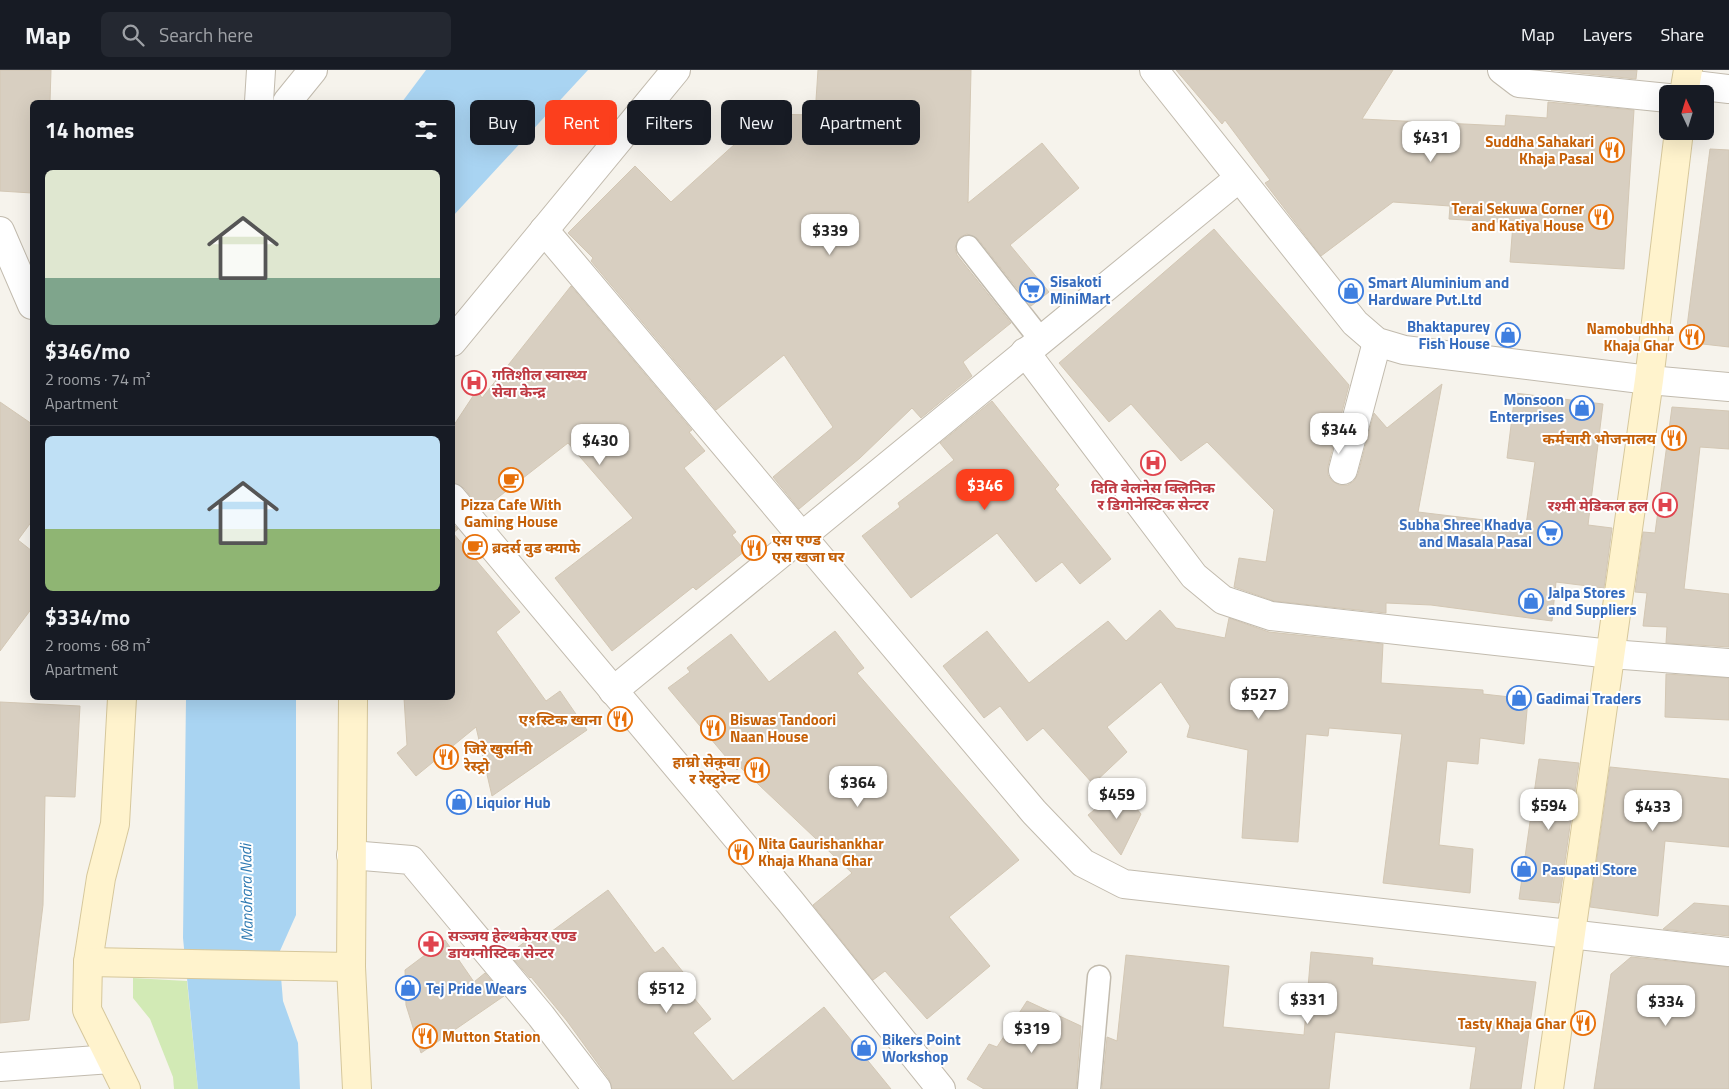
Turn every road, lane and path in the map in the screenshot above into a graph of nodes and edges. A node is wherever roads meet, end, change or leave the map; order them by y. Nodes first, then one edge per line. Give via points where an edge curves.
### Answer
1 (261, 70) edge
2 (313, 70) edge
3 (676, 70) edge
4 (1154, 70) edge
5 (1502, 70) edge
6 (1659, 85) edge
7 (1714, 88) edge
8 (1729, 89) edge
9 (260, 100) edge
10 (289, 100) edge
11 (1678, 140) edge
12 (1239, 178) junction
13 (544, 230) junction
14 (0, 231) edge
15 (968, 247) dead end
16 (30, 300) edge
17 (455, 338) edge
18 (1377, 342) junction
19 (1033, 346) junction
20 (1649, 380) junction
21 (1729, 386) edge
22 (1343, 470) dead end
23 (455, 502) edge
24 (803, 535) junction
25 (1611, 654) junction
26 (1729, 663) edge
27 (613, 691) junction
28 (122, 700) edge
29 (354, 700) edge
30 (351, 855) junction
31 (1571, 935) junction
32 (1729, 952) edge
33 (88, 962) junction
34 (351, 967) junction
35 (1099, 977) dead end
36 (111, 1059) junction
37 (0, 1067) edge
38 (126, 1089) edge
39 (357, 1089) edge
40 (597, 1089) edge
41 (941, 1089) edge
42 (1089, 1089) edge
43 (1549, 1089) edge

1 - 9 street
2 - 10 street
3 - 13 street
4 - 12 street
5 - 6 street via 1519,82
7 - 8 street
11 - 20 main road
12 - 18 street via 1355,323
12 - 19 street
13 - 17 street
13 - 24 street
14 - 16 street
15 - 19 lane
18 - 20 street via 1404,350
18 - 22 street
19 - 24 street
19 - 25 street via 1194,576 1223,600 1271,616
20 - 21 street
20 - 25 main road
23 - 27 street
24 - 27 street
24 - 31 street via 1034,812 1083,863 1124,884
25 - 26 street
25 - 31 main road
27 - 41 street via 790,901
28 - 33 main road via 114,824 101,878
29 - 30 main road
30 - 34 main road
30 - 40 street via 411,860 541,1016
31 - 32 street
31 - 43 main road
33 - 34 main road
33 - 36 main road via 88,1010
34 - 39 main road
35 - 42 lane
36 - 37 street
36 - 38 main road

